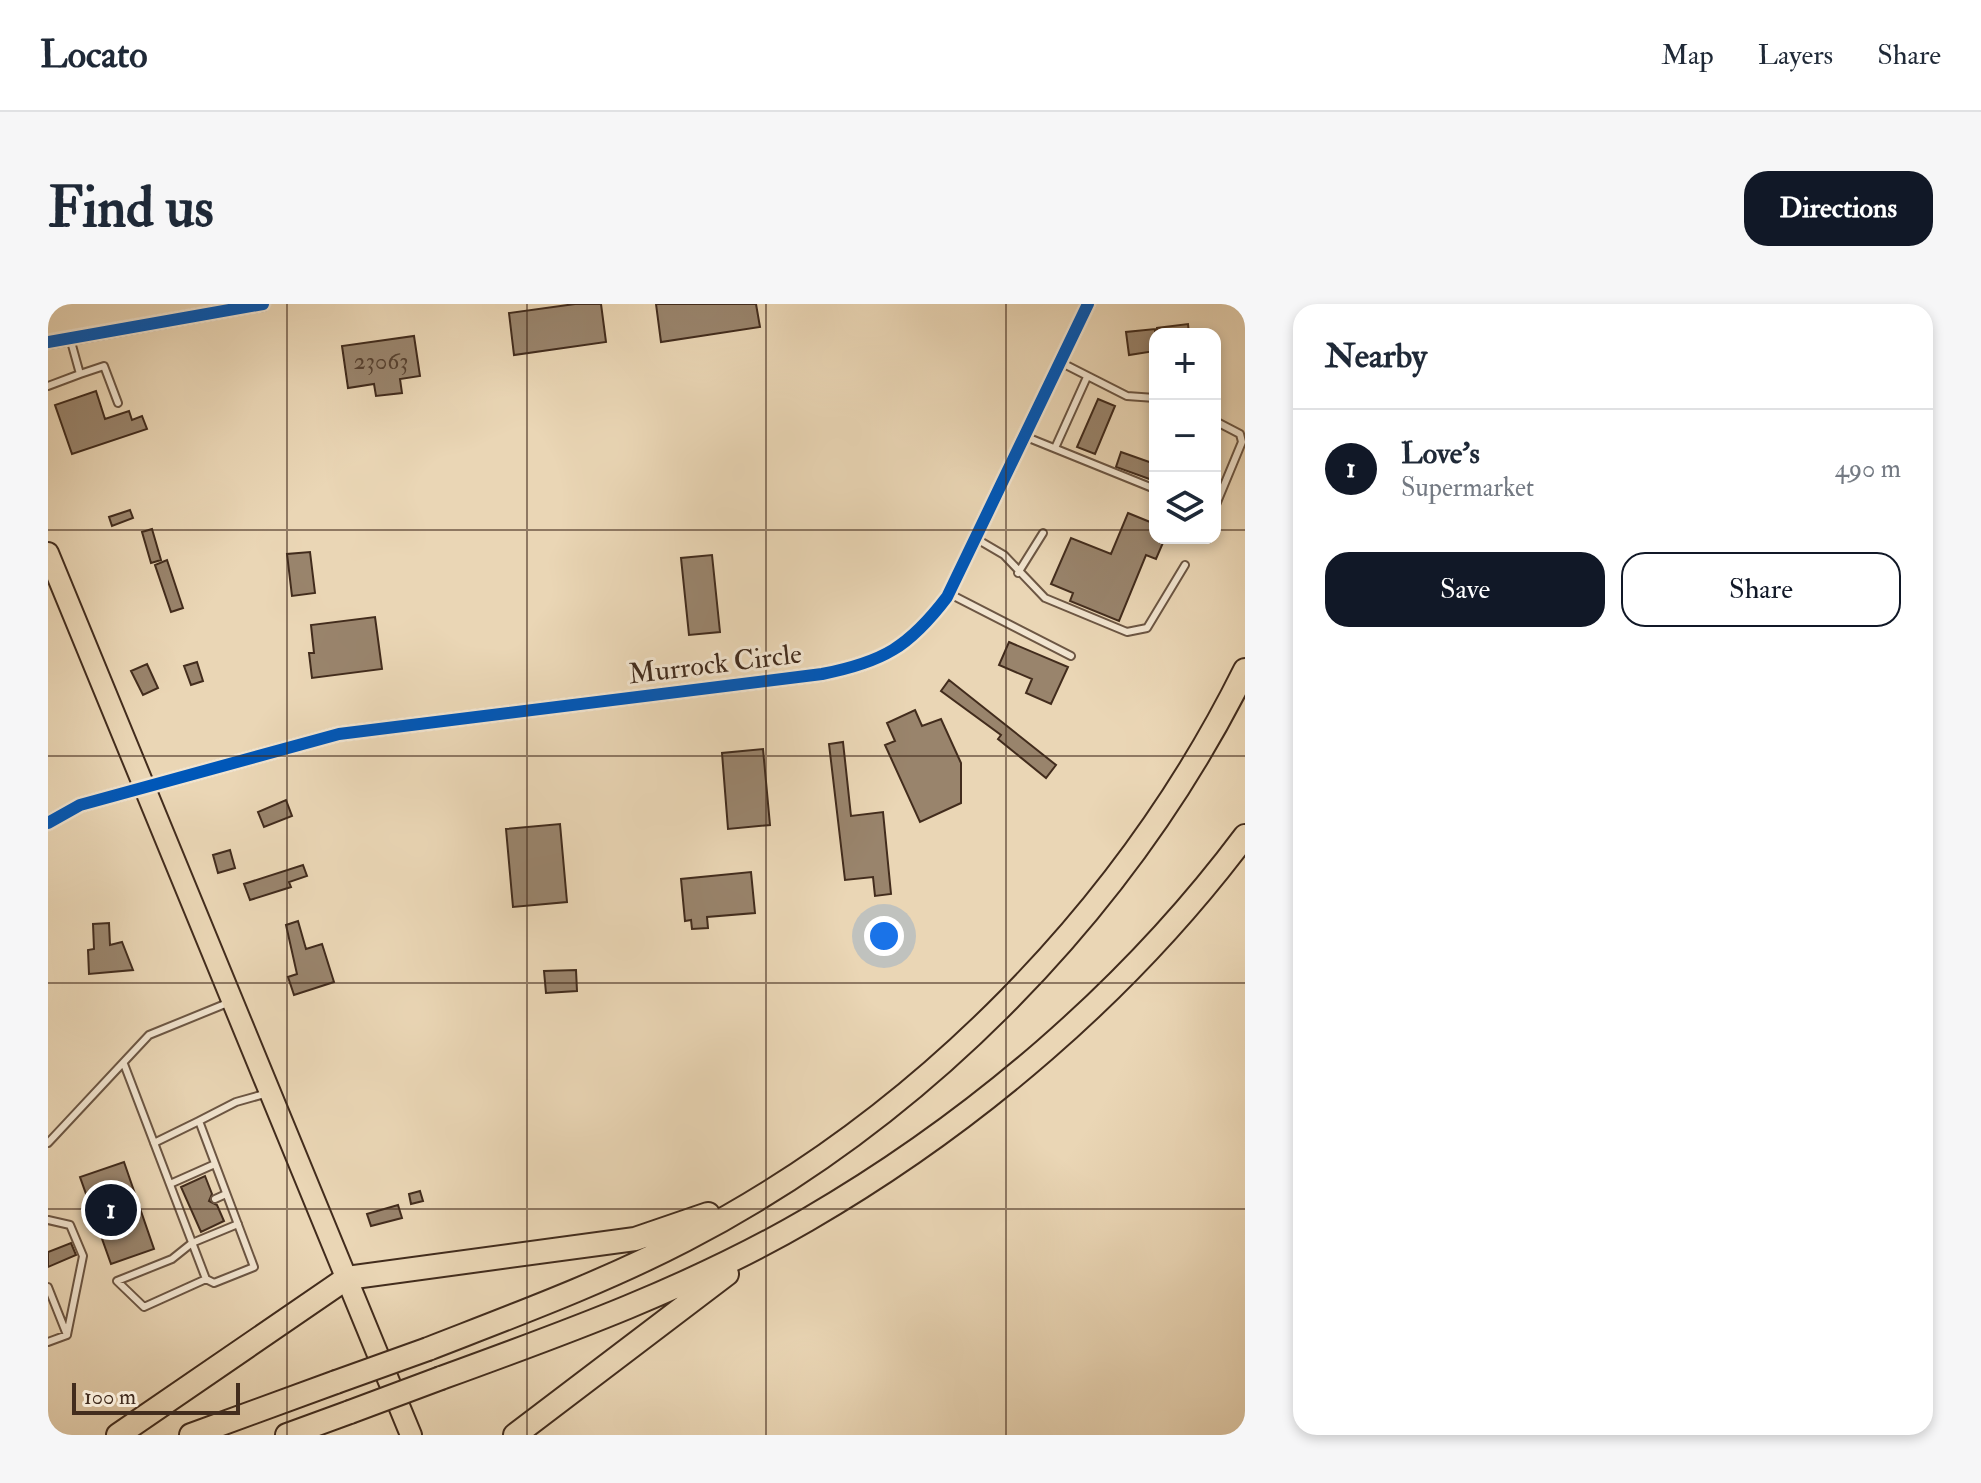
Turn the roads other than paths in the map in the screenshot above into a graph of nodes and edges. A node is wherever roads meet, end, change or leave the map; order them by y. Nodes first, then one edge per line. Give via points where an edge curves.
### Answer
1 (263, 304) edge
2 (1088, 304) edge
3 (70, 338) junction
4 (48, 342) edge
5 (1060, 362) junction
6 (80, 374) junction
7 (1087, 377) junction
8 (48, 386) edge
9 (1149, 398) edge
10 (118, 403) dead end
11 (1221, 424) edge
12 (1024, 436) junction
13 (1055, 448) junction
14 (1149, 487) edge
15 (1221, 493) edge
16 (1043, 533) dead end
17 (975, 538) junction
18 (48, 553) edge
19 (1185, 565) dead end
20 (1018, 573) junction
21 (948, 593) junction
22 (1071, 656) dead end
23 (1245, 670) edge
24 (146, 787) junction
25 (48, 823) edge
26 (1245, 836) edge
27 (234, 1000) junction
28 (124, 1064) junction
29 (271, 1092) junction
30 (199, 1121) junction
31 (48, 1143) edge
32 (154, 1143) junction
33 (215, 1164) junction
34 (802, 1169) junction
35 (170, 1184) junction
36 (226, 1194) junction
37 (215, 1199) dead end
38 (191, 1210) dead end
39 (182, 1215) junction
40 (48, 1220) edge
41 (805, 1221) junction
42 (238, 1224) junction
43 (192, 1243) junction
44 (347, 1278) junction
45 (206, 1279) junction
46 (48, 1287) edge
47 (48, 1314) edge
48 (60, 1316) junction
49 (67, 1335) junction
50 (48, 1342) edge
51 (118, 1435) edge
52 (191, 1435) edge
53 (287, 1435) edge
54 (411, 1435) edge
55 (515, 1435) edge

1 - 3 street
2 - 5 street, Murrock Circle
3 - 4 street
3 - 6 lane
5 - 7 lane
5 - 12 street, Murrock Circle
6 - 8 lane
6 - 10 lane via 104,366
7 - 9 lane via 1127,396
7 - 13 lane
11 - 15 lane via 1240,434 1242,442
12 - 13 lane
12 - 17 street, Murrock Circle
13 - 14 lane
16 - 20 lane
17 - 20 lane via 1004,555
17 - 21 street, Murrock Circle
18 - 24 main road
19 - 20 lane via 1147,628 1127,632 1045,598
21 - 22 lane
21 - 24 street, Murrock Circle via 907,642 864,666 339,734
23 - 34 highway via 1188,771 1091,909 965,1041
24 - 25 street, Murrock Circle via 80,805
24 - 27 main road
26 - 41 highway via 1141,957 1046,1047 948,1127
27 - 28 lane via 149,1035
27 - 29 main road
28 - 31 lane
28 - 32 lane
29 - 30 lane
29 - 44 main road
30 - 32 lane
30 - 33 lane
32 - 35 lane
33 - 35 lane
33 - 36 lane
34 - 44 highway via 715,1211 635,1239
34 - 52 highway, bridge via 686,1240 602,1281
35 - 39 lane
36 - 37 lane
36 - 42 lane
38 - 39 lane
39 - 43 lane
40 - 49 lane via 70,1225 83,1256
41 - 53 highway, bridge via 617,1312
41 - 55 highway via 773,1248 682,1306
42 - 43 lane
42 - 45 lane via 254,1267 214,1283
43 - 45 lane
43 - 45 lane via 172,1259 117,1281 144,1307
44 - 51 highway
44 - 54 main road
46 - 48 lane
47 - 48 lane
48 - 49 lane
49 - 50 lane

